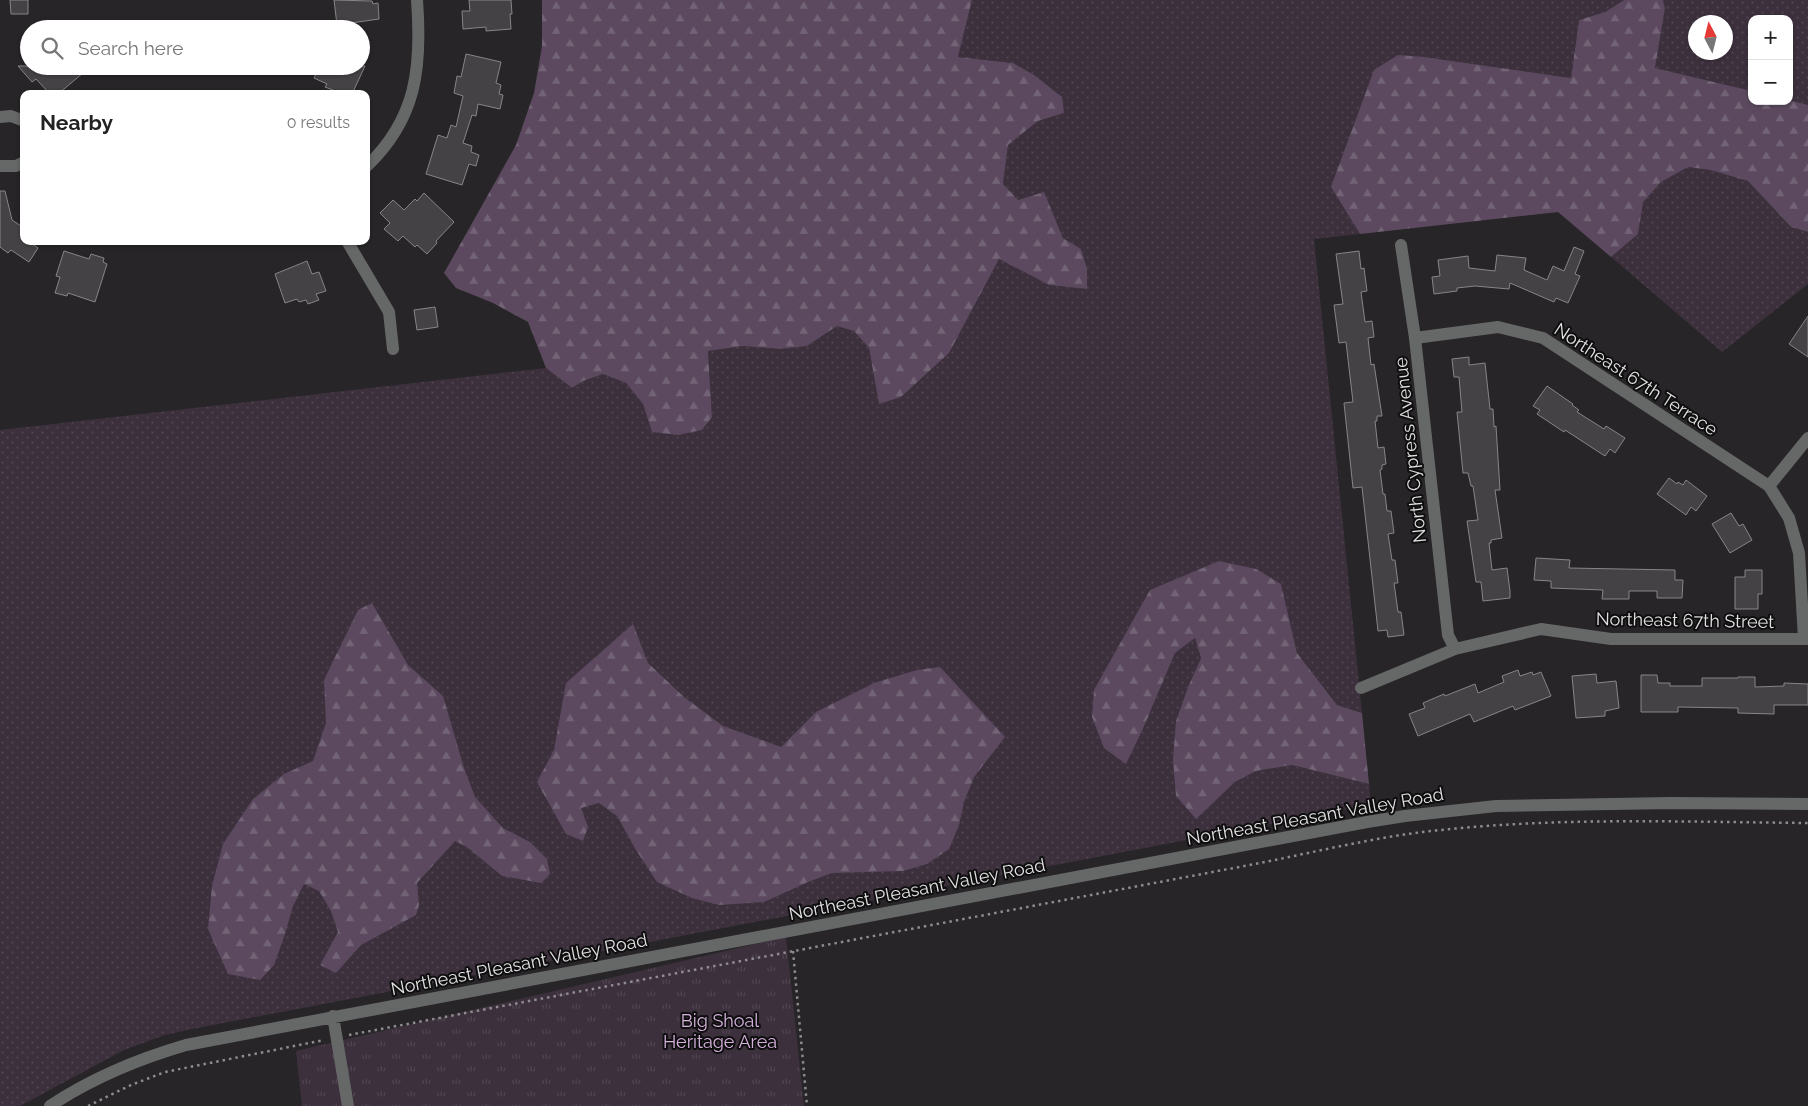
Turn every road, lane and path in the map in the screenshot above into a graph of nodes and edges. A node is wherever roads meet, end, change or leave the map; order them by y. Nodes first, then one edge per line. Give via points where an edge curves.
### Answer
1 (417, 0) edge
2 (0, 117) edge
3 (20, 120) edge
4 (370, 163) edge
5 (20, 164) edge
6 (0, 166) edge
7 (349, 245) edge
8 (1401, 245) dead end
9 (1415, 338) junction
10 (393, 349) dead end
11 (1808, 438) edge
12 (1768, 486) junction
13 (1806, 639) edge
14 (1455, 649) junction
15 (1361, 688) dead end
16 (1808, 804) edge
17 (1808, 823) edge
18 (793, 950) junction
19 (333, 1016) junction
20 (336, 1037) junction
21 (50, 1106) edge
22 (88, 1106) edge
23 (348, 1106) edge
24 (807, 1106) edge

1 - 4 street via 420,37 411,99 389,143
2 - 3 street
5 - 6 street
7 - 10 street via 388,312
8 - 9 street, North Cypress Avenue
9 - 12 street, Northeast 67th Terrace via 1498,328 1543,338
9 - 14 street, North Cypress Avenue via 1448,635
11 - 12 street
12 - 13 street via 1789,518 1800,553
13 - 14 street, Northeast 67th Street via 1611,639 1541,629
14 - 15 street, Northeast 67th Street
16 - 19 street, Northeast Pleasant Valley Road via 1496,806 1405,816
17 - 18 path via 1538,822 1440,830
18 - 20 path
18 - 24 path
19 - 20 street
19 - 21 street, Northeast Pleasant Valley Road via 159,1052 109,1073
20 - 22 path via 165,1072
20 - 23 street

